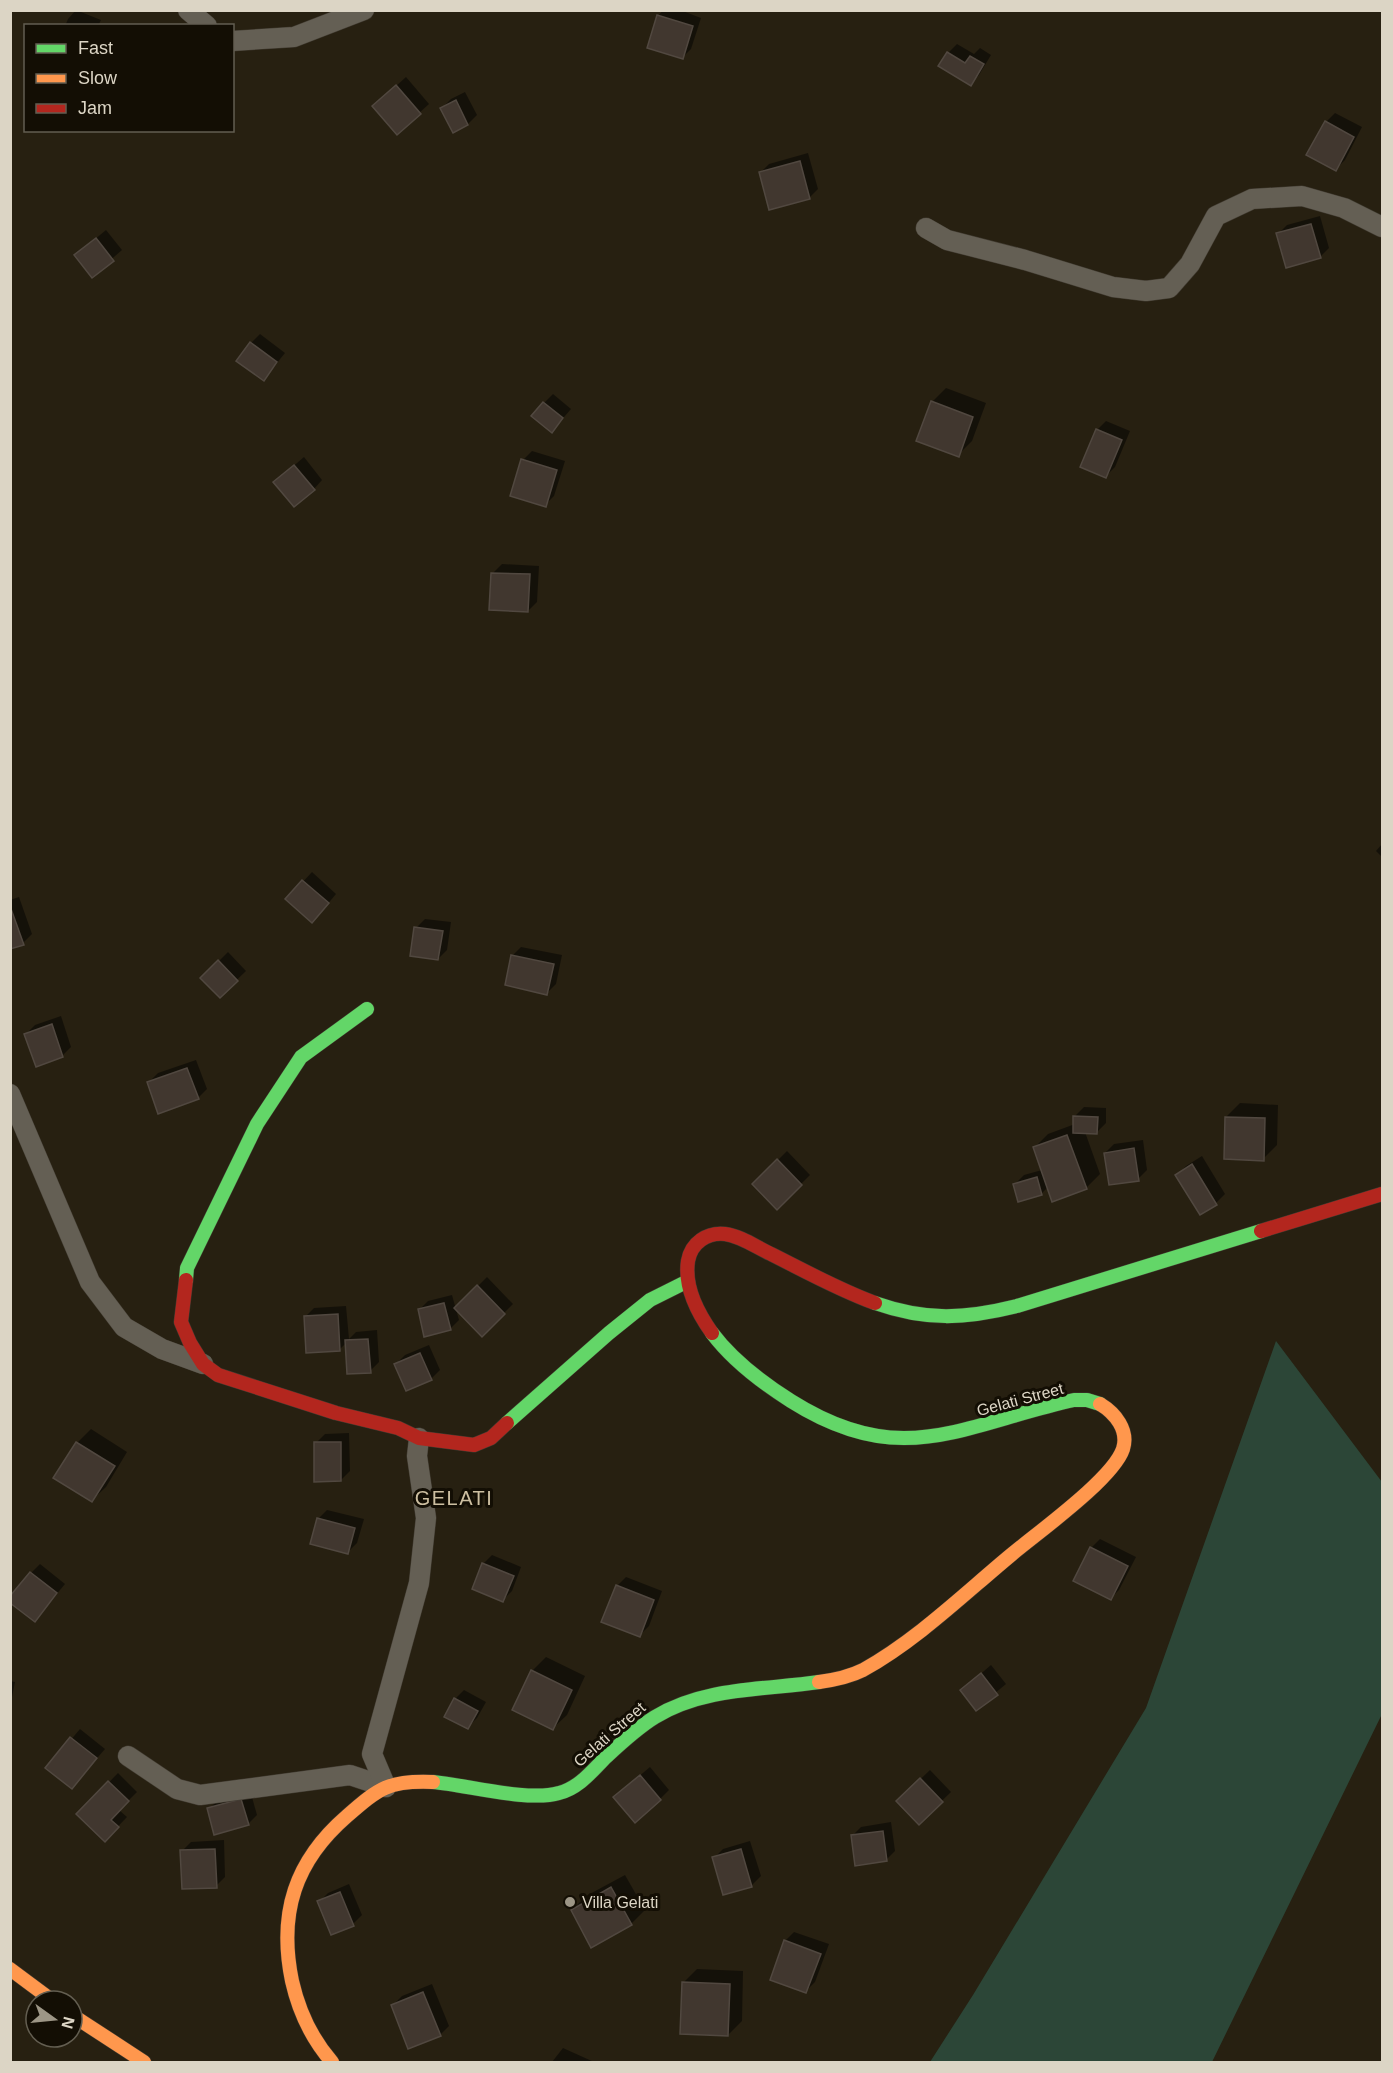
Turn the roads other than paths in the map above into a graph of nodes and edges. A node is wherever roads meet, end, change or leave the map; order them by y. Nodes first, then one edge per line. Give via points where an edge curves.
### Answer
1 (188, 10) edge
2 (364, 10) edge
3 (205, 24) edge
4 (234, 41) edge
5 (1383, 227) edge
6 (926, 228) dead end
7 (367, 1009) dead end
8 (10, 1094) edge
9 (1383, 1194) edge
10 (686, 1282) junction
11 (202, 1364) junction
12 (419, 1438) junction
13 (128, 1756) dead end
14 (386, 1787) junction
15 (10, 1969) edge
16 (37, 1989) edge
17 (84, 2023) edge
18 (144, 2062) edge
19 (332, 2062) edge

1 - 3 street
2 - 4 street via 294,37
5 - 6 street via 1344,208 1302,196 1252,199 1216,216 1190,264 1169,288 1146,291 1113,287 946,240
7 - 11 street via 301,1057 257,1124 187,1268 182,1322
8 - 11 street via 90,1282 124,1327 162,1349
9 - 10 street via 1017,1306 969,1317 930,1317 895,1310 720,1233 704,1236 693,1248
10 - 12 street via 650,1300 491,1438 474,1445
10 - 14 street, Gelati Street via 694,1304 717,1340 741,1365 777,1393 826,1422 862,1434 922,1439 1082,1400 1114,1413 1125,1432 1124,1449 1113,1467 1087,1491 927,1625 854,1674 814,1683 727,1692 659,1713 565,1791 539,1796 410,1782
11 - 12 street via 218,1375 258,1389 398,1428
12 - 14 street via 417,1456 426,1518 419,1583 372,1754
13 - 14 street via 177,1789 200,1795 350,1775
14 - 19 street, Gelati Street via 332,1827 305,1861 292,1892 286,1927 287,1964 314,2043
15 - 16 street
17 - 18 street

